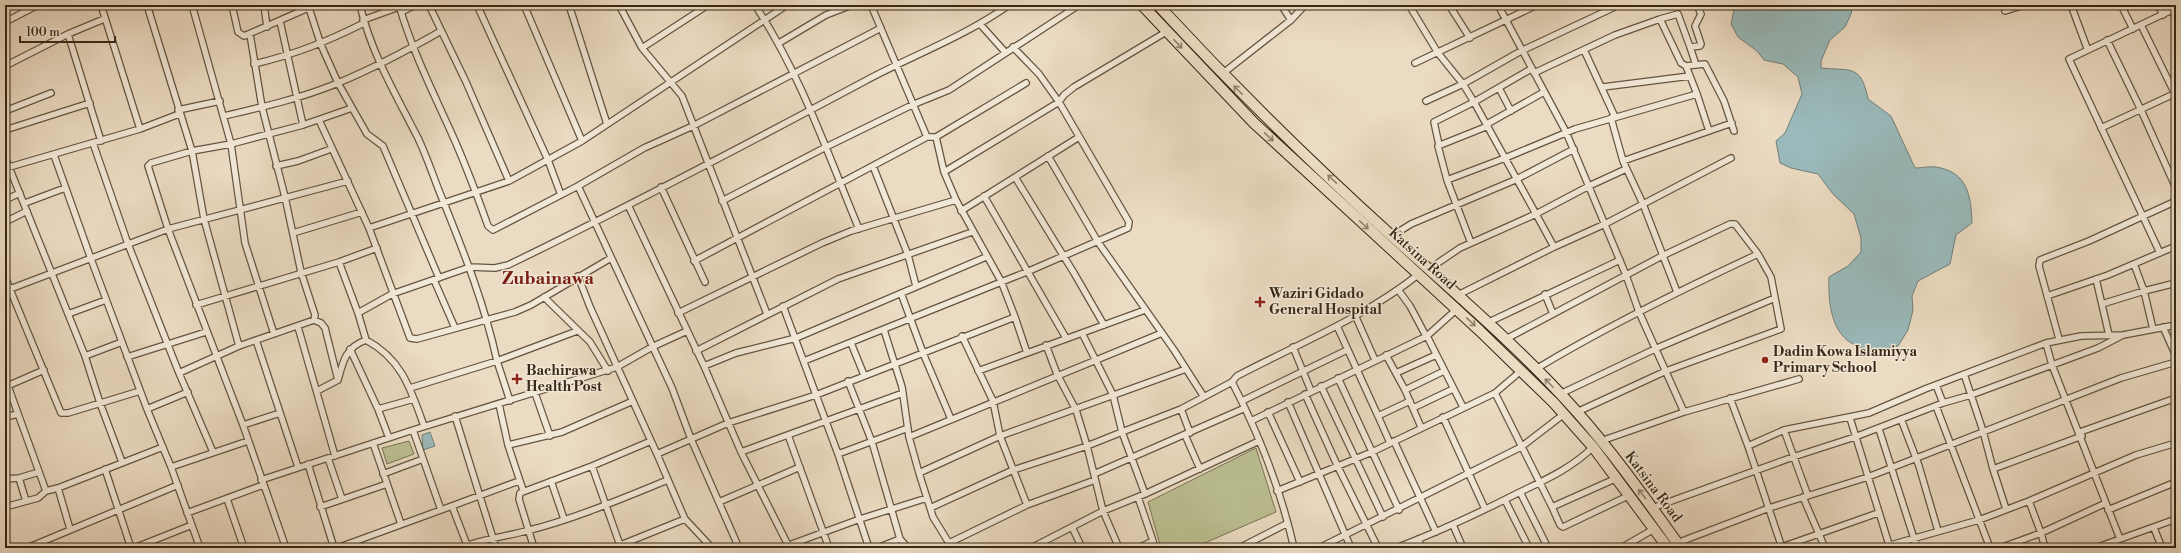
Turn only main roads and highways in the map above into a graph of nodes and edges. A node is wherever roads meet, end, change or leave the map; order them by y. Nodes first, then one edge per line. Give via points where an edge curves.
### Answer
1 (1142, 5) edge
2 (1158, 5) edge
3 (1597, 444) junction
4 (1679, 546) edge
5 (1668, 548) edge

1 -> 3 highway, Katsina Road via 1259,128 1420,274
3 -> 2 highway, Katsina Road via 1577,412 1536,369 1489,322 1277,129
4 -> 3 highway, Katsina Road via 1652,508
3 - 5 highway, Katsina Road via 1617,478

